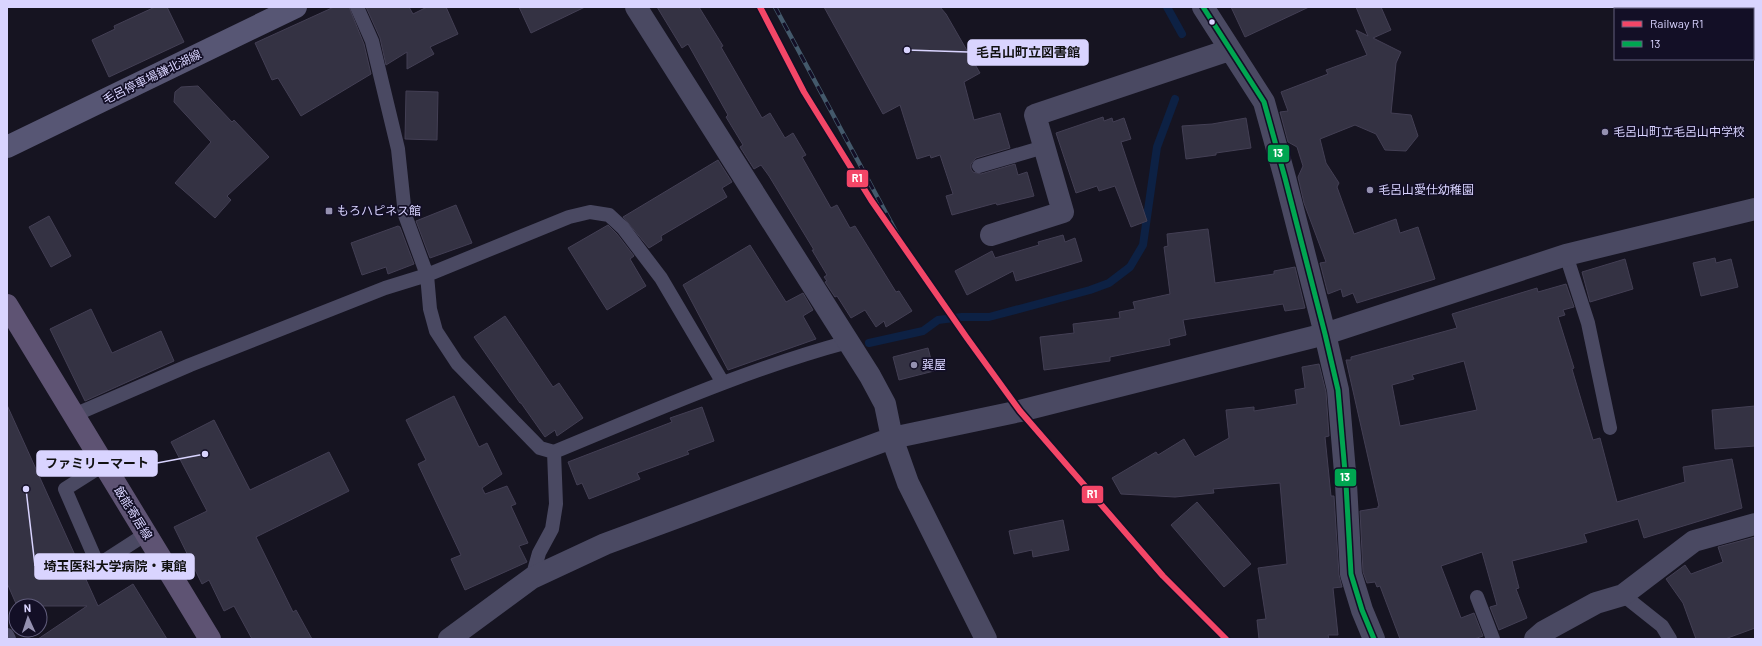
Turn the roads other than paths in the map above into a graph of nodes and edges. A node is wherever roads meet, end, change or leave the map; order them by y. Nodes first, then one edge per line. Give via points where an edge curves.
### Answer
1 (296, 7) edge
2 (357, 7) edge
3 (636, 7) edge
4 (1203, 7) edge
5 (1229, 50) junction
6 (7, 147) edge
7 (1044, 147) junction
8 (979, 166) dead end
9 (1755, 209) edge
10 (991, 235) dead end
11 (1566, 255) junction
12 (427, 274) junction
13 (7, 305) edge
14 (1325, 334) junction
15 (848, 342) junction
16 (723, 383) junction
17 (74, 415) junction
18 (1610, 428) dead end
19 (892, 438) junction
20 (554, 452) junction
21 (104, 465) junction
22 (1755, 524) edge
23 (146, 534) junction
24 (532, 578) junction
25 (1624, 595) junction
26 (1477, 597) dead end
27 (7, 635) edge
28 (9, 639) edge
29 (210, 639) edge
30 (449, 639) edge
31 (986, 639) edge
32 (1374, 639) edge
33 (1493, 639) edge
34 (1535, 639) edge
35 (1670, 639) edge

1 - 6 main road, 毛呂停車場鎌北湖線
2 - 12 lane via 372,41 398,149 405,215
3 - 15 street
4 - 5 street
5 - 7 street via 1035,115
5 - 14 street via 1264,102
7 - 8 lane
7 - 10 street via 1063,212
9 - 11 street
11 - 14 street
11 - 18 lane via 1588,323
12 - 16 lane via 569,217 590,212 609,215 623,228 661,278
12 - 17 lane via 190,365
12 - 20 lane via 430,309 436,331 457,364 540,448
13 - 17 main road, 飯能寄居線
14 - 19 street via 1020,411
14 - 32 street via 1338,390 1351,574
15 - 16 lane via 809,352
15 - 19 street via 885,404
16 - 20 lane
17 - 21 main road, 飯能寄居線
19 - 24 street via 605,544
19 - 31 street via 908,483
20 - 24 lane via 556,504 552,529 539,553
21 - 23 main road, 飯能寄居線
21 - 23 lane via 65,489 98,566
22 - 25 street via 1694,541
23 - 29 main road, 飯能寄居線
24 - 30 street
25 - 34 street via 1596,603
25 - 35 lane via 1662,626
26 - 33 lane
27 - 28 lane

